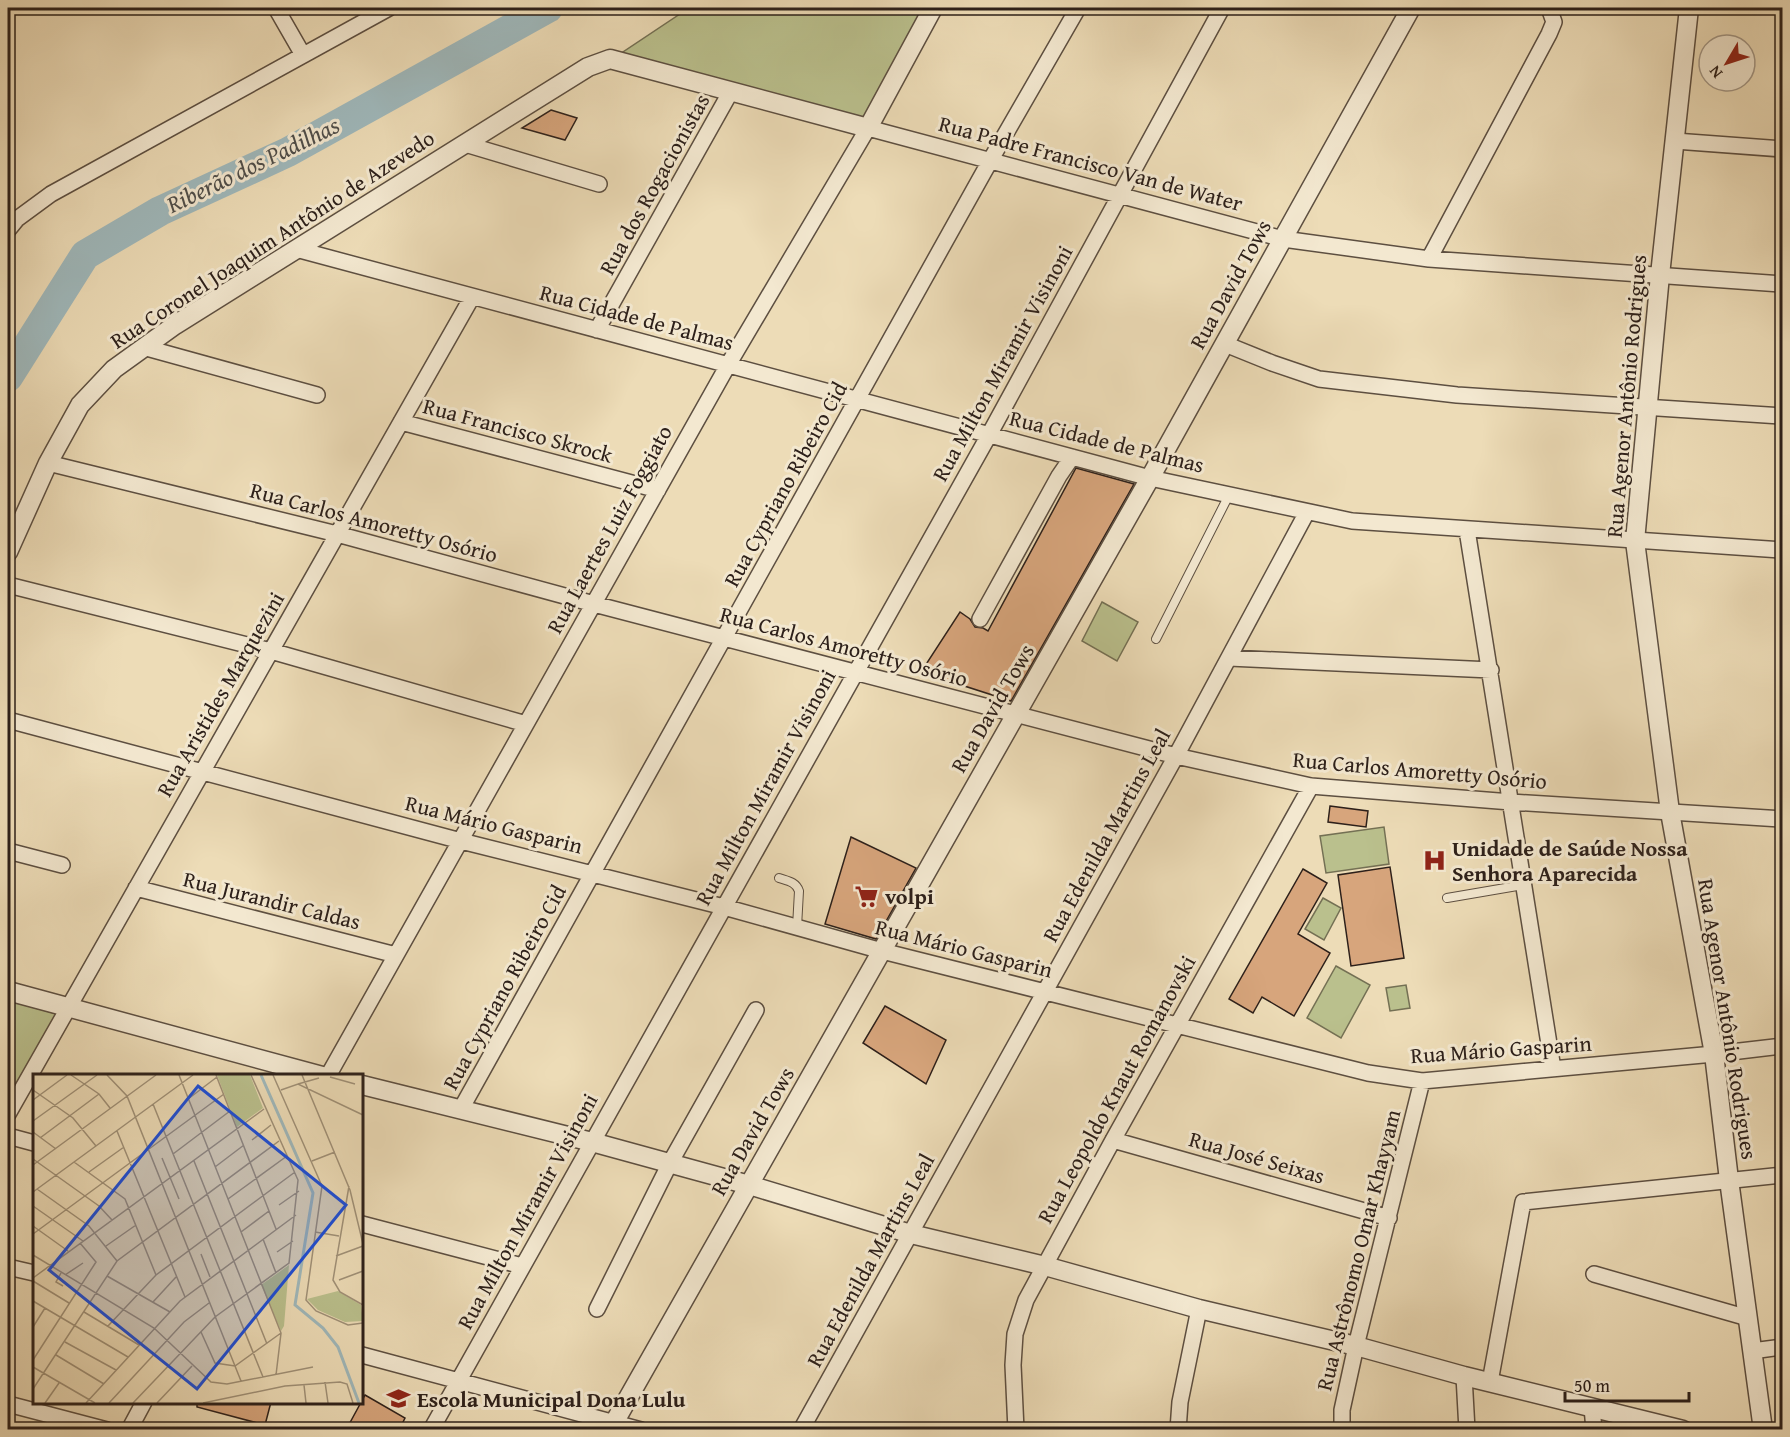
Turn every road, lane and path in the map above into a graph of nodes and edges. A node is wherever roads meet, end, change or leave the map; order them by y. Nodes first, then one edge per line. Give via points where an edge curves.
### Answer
1 (276, 8) edge
2 (389, 8) edge
3 (933, 8) edge
4 (1078, 8) edge
5 (1222, 8) edge
6 (1411, 8) edge
7 (1549, 8) edge
8 (1689, 8) edge
9 (303, 55) junction
10 (610, 59) joint
11 (732, 91) junction
12 (868, 128) junction
13 (1675, 141) junction
14 (465, 144) junction
15 (1782, 149) edge
16 (990, 161) junction
17 (599, 184) dead end
18 (1119, 195) junction
19 (8, 230) edge
20 (1283, 239) junction
21 (296, 249) junction
22 (1429, 259) junction
23 (1660, 275) junction
24 (1782, 284) edge
25 (472, 297) junction
26 (597, 330) junction
27 (1225, 344) junction
28 (143, 347) junction
29 (728, 365) junction
30 (317, 395) dead end
31 (858, 400) junction
32 (1649, 406) junction
33 (1782, 416) edge
34 (401, 422) junction
35 (989, 435) junction
36 (1072, 457) junction
37 (48, 463) junction
38 (1150, 478) junction
39 (658, 490) junction
40 (1229, 495) junction
41 (1307, 512) junction
42 (1467, 530) junction
43 (337, 534) junction
44 (1635, 541) junction
45 (1782, 550) edge
46 (8, 552) edge
47 (8, 585) edge
48 (594, 604) junction
49 (980, 620) dead end
50 (725, 638) junction
51 (1156, 639) dead end
52 (271, 651) junction
53 (1228, 658) junction
54 (1491, 670) junction
55 (856, 672) junction
56 (1016, 713) junction
57 (8, 720) edge
58 (526, 724) junction
59 (1176, 756) junction
60 (202, 772) junction
61 (1311, 786) junction
62 (1511, 802) junction
63 (1670, 812) junction
64 (1782, 819) edge
65 (461, 841) junction
66 (8, 851) edge
67 (62, 865) dead end
68 (594, 873) junction
69 (779, 878) dead end
70 (1523, 885) junction
71 (136, 888) junction
72 (1447, 898) dead end
73 (724, 907) junction
74 (797, 927) junction
75 (882, 951) junction
76 (396, 955) junction
77 (8, 991) edge
78 (1045, 992) junction
79 (68, 1007) junction
80 (756, 1010) dead end
81 (1176, 1025) junction
82 (1782, 1046) edge
83 (1714, 1054) junction
84 (1553, 1069) junction
85 (315, 1074) edge
86 (329, 1074) edge
87 (1422, 1081) junction
88 (363, 1085) edge
89 (461, 1109) junction
90 (8, 1113) edge
91 (8, 1136) edge
92 (1113, 1140) junction
93 (592, 1142) junction
94 (33, 1143) edge
95 (670, 1163) junction
96 (1782, 1175) edge
97 (1729, 1180) junction
98 (749, 1185) junction
99 (1389, 1218) junction
100 (363, 1224) edge
101 (911, 1234) junction
102 (522, 1266) junction
103 (1045, 1266) junction
104 (8, 1267) edge
105 (33, 1273) edge
106 (1594, 1274) dead end
107 (597, 1309) dead end
108 (1199, 1309) junction
109 (1748, 1318) junction
110 (1356, 1346) junction
111 (1782, 1347) edge
112 (1752, 1351) junction
113 (363, 1355) edge
114 (1464, 1376) junction
115 (459, 1380) junction
116 (1490, 1382) junction
117 (8, 1404) edge
118 (143, 1404) edge
119 (1592, 1407) junction
120 (613, 1426) edge
121 (107, 1430) edge
122 (129, 1430) edge
123 (431, 1430) edge
124 (641, 1430) edge
125 (801, 1430) edge
126 (1016, 1430) edge
127 (1178, 1430) edge
128 (1342, 1430) edge
129 (1467, 1430) edge
130 (1594, 1430) edge
131 (1683, 1430) edge
132 (1763, 1430) edge

1 - 9 street
2 - 9 street
3 - 12 street, Rua Laertes Luiz Foggiato
4 - 16 street, Rua Cypriano Ribeiro Cid
5 - 18 street, Rua Milton Miramir Visinoni
6 - 20 street, Rua David Tows
7 - 22 street via 1554,22 1549,34
8 - 13 street, Rua Agenor Antônio Rodrigues
9 - 19 street via 51,194
10 - 11 street, Rua Padre Francisco Van de Water
10 - 14 street, Rua Coronel Joaquim Antônio de Azevedo via 588,67
11 - 12 street, Rua Padre Francisco Van de Water
11 - 26 street, Rua dos Rogacionistas
12 - 16 street, Rua Padre Francisco Van de Water
12 - 29 street, Rua Laertes Luiz Foggiato
13 - 15 street
13 - 23 street, Rua Agenor Antônio Rodrigues
14 - 17 street
14 - 21 street, Rua Coronel Joaquim Antônio de Azevedo
16 - 18 street, Rua Padre Francisco Van de Water
16 - 31 street, Rua Cypriano Ribeiro Cid
18 - 20 street, Rua Padre Francisco Van de Water
18 - 35 street, Rua Milton Miramir Visinoni
20 - 22 street, Rua Padre Francisco Van de Water
20 - 27 street, Rua David Tows
21 - 25 street, Rua Cidade de Palmas
21 - 28 street, Rua Coronel Joaquim Antônio de Azevedo
22 - 23 street, Rua Padre Francisco Van de Water
23 - 24 street, Rua Padre Francisco Van de Water
23 - 32 street, Rua Agenor Antônio Rodrigues
25 - 26 street, Rua Cidade de Palmas
25 - 34 street, Rua Aristides Marquezini
26 - 29 street, Rua Cidade de Palmas
27 - 32 street via 1319,378 1457,395
27 - 38 street, Rua David Tows
28 - 30 street
28 - 37 street, Rua Coronel Joaquim Antônio de Azevedo via 114,369 80,405
29 - 31 street, Rua Cidade de Palmas
29 - 39 street, Rua Laertes Luiz Foggiato
31 - 35 street, Rua Cidade de Palmas
31 - 50 street, Rua Cypriano Ribeiro Cid
32 - 33 street
32 - 44 street, Rua Agenor Antônio Rodrigues
34 - 39 street, Rua Francisco Skrock
34 - 43 street, Rua Aristides Marquezini
35 - 36 street, Rua Cidade de Palmas
35 - 55 street, Rua Milton Miramir Visinoni
36 - 38 street, Rua Cidade de Palmas
36 - 49 street
37 - 43 street, Rua Carlos Amoretty Osório
37 - 46 street, Rua Coronel Joaquim Antônio de Azevedo
38 - 40 street, Rua Cidade de Palmas
38 - 56 street, Rua David Tows
39 - 48 street, Rua Laertes Luiz Foggiato
40 - 41 street, Rua Cidade de Palmas
40 - 51 lane
41 - 42 street, Rua Cidade de Palmas via 1352,521
41 - 53 street, Rua Edenilda Martins Leal
42 - 44 street, Rua Cidade de Palmas
42 - 54 street
43 - 48 street, Rua Carlos Amoretty Osório
43 - 52 street, Rua Aristides Marquezini
44 - 45 street, Rua Cidade de Palmas
44 - 63 street, Rua Agenor Antônio Rodrigues
47 - 52 street
48 - 50 street, Rua Carlos Amoretty Osório
48 - 58 street, Rua Laertes Luiz Foggiato
50 - 55 street, Rua Carlos Amoretty Osório
50 - 68 street, Rua Cypriano Ribeiro Cid
52 - 58 street
52 - 60 street, Rua Aristides Marquezini
53 - 54 street
53 - 59 street, Rua Edenilda Martins Leal
54 - 62 street
55 - 56 street, Rua Carlos Amoretty Osório
55 - 73 street, Rua Milton Miramir Visinoni
56 - 59 street, Rua Carlos Amoretty Osório
56 - 75 street, Rua David Tows
57 - 60 street, Rua Mário Gasparin
58 - 65 street, Rua Laertes Luiz Foggiato
59 - 61 street, Rua Carlos Amoretty Osório
59 - 78 street, Rua Edenilda Martins Leal
60 - 65 street, Rua Mário Gasparin
60 - 71 street, Rua Aristides Marquezini
61 - 62 street, Rua Carlos Amoretty Osório
61 - 81 street, Rua Leopoldo Knaut Romanovski
62 - 63 street, Rua Carlos Amoretty Osório
62 - 70 street
63 - 64 street, Rua Carlos Amoretty Osório
63 - 83 street, Rua Agenor Antônio Rodrigues
65 - 68 street, Rua Mário Gasparin
65 - 76 street, Rua Laertes Luiz Foggiato
66 - 67 street
68 - 73 street, Rua Mário Gasparin
68 - 89 street, Rua Cypriano Ribeiro Cid
69 - 74 lane via 792,882 799,891
70 - 72 lane
70 - 84 street
71 - 76 street, Rua Jurandir Caldas
71 - 79 street, Rua Aristides Marquezini
73 - 74 street, Rua Mário Gasparin
73 - 93 street, Rua Milton Miramir Visinoni
74 - 75 street, Rua Mário Gasparin
75 - 78 street, Rua Mário Gasparin
75 - 98 street, Rua David Tows
76 - 86 street, Rua Laertes Luiz Foggiato
77 - 79 street
78 - 81 street, Rua Mário Gasparin
78 - 101 street, Rua Edenilda Martins Leal
79 - 85 street
79 - 90 street, Rua Aristides Marquezini
80 - 95 street
81 - 87 street, Rua Mário Gasparin via 1368,1073
81 - 92 street, Rua Leopoldo Knaut Romanovski
82 - 83 street, Rua Mário Gasparin
83 - 84 street, Rua Mário Gasparin
83 - 97 street, Rua Agenor Antônio Rodrigues
84 - 87 street, Rua Mário Gasparin
87 - 99 street, Rua Astrônomo Omar Khayyam
88 - 89 street
89 - 93 street
91 - 94 street
92 - 99 street, Rua José Seixas
92 - 103 street, Rua Leopoldo Knaut Romanovski
93 - 95 street
93 - 102 street, Rua Milton Miramir Visinoni
95 - 98 street
95 - 107 street
96 - 97 street
97 - 109 street, Rua Agenor Antônio Rodrigues
97 - 116 street via 1523,1202
98 - 101 street
98 - 120 street, Rua David Tows
99 - 110 street, Rua Astrônomo Omar Khayyam
100 - 102 street
101 - 103 street
101 - 125 street, Rua Edenilda Martins Leal
102 - 115 street, Rua Milton Miramir Visinoni
103 - 108 street
103 - 126 street, Rua Leopoldo Knaut Romanovski via 1026,1300 1015,1334
104 - 105 street
106 - 109 street
108 - 110 street
108 - 127 street via 1179,1402
109 - 112 street, Rua Agenor Antônio Rodrigues
110 - 114 street
110 - 128 street, Rua Astrônomo Omar Khayyam via 1342,1410
111 - 112 street
112 - 132 street, Rua Agenor Antônio Rodrigues
113 - 115 street
114 - 116 street
114 - 129 street
115 - 120 street
115 - 123 street, Rua Milton Miramir Visinoni
116 - 119 street
117 - 121 street
118 - 122 street
119 - 130 street
119 - 131 street
120 - 124 street

